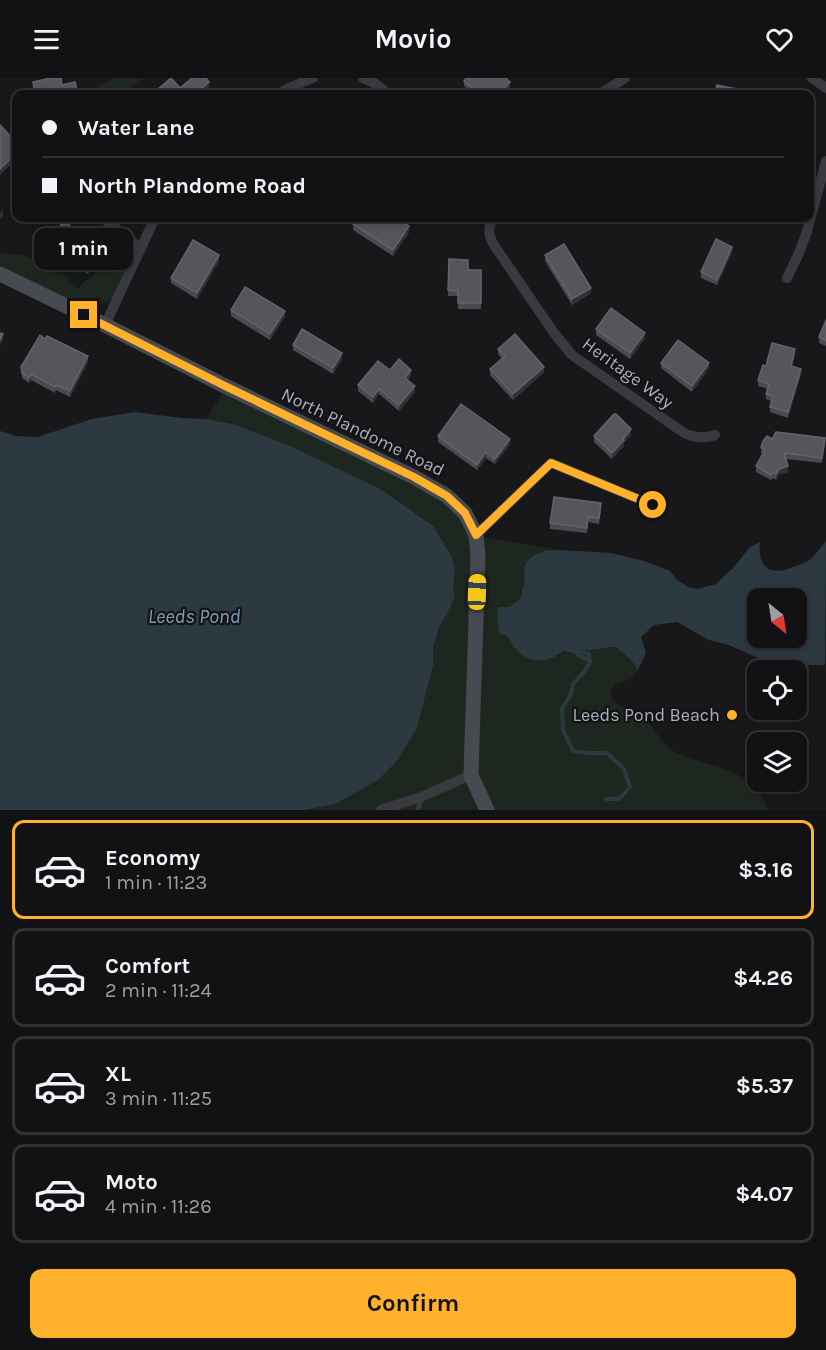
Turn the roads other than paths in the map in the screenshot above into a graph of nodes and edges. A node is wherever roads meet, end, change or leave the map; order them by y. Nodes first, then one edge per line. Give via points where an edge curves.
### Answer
1 (313, 78) edge
2 (363, 78) edge
3 (625, 78) edge
4 (812, 78) edge
5 (826, 88) edge
6 (286, 90) edge
7 (383, 90) edge
8 (606, 90) edge
9 (826, 161) edge
10 (814, 205) edge
11 (108, 222) edge
12 (154, 222) edge
13 (492, 222) edge
14 (809, 222) edge
15 (140, 248) junction
16 (0, 274) edge
17 (787, 278) dead end
18 (105, 325) junction
19 (715, 435) dead end
20 (653, 505) dead end
21 (476, 535) junction
22 (471, 775) junction
23 (421, 797) junction
24 (381, 810) edge
25 (418, 810) edge
26 (487, 810) edge

1 - 6 street
2 - 7 street
3 - 8 street
4 - 5 street
9 - 10 street
11 - 15 street
12 - 15 street
13 - 19 street, Heritage Way via 489,237 572,355 684,433 697,437
14 - 17 street
15 - 18 street
16 - 18 main road, North Plandome Road
18 - 21 main road, North Plandome Road via 414,477 447,496 465,513
20 - 21 street via 551,463
21 - 22 main road, North Plandome Road
22 - 23 street
22 - 26 main road, North Plandome Road
23 - 24 street
23 - 25 lane

